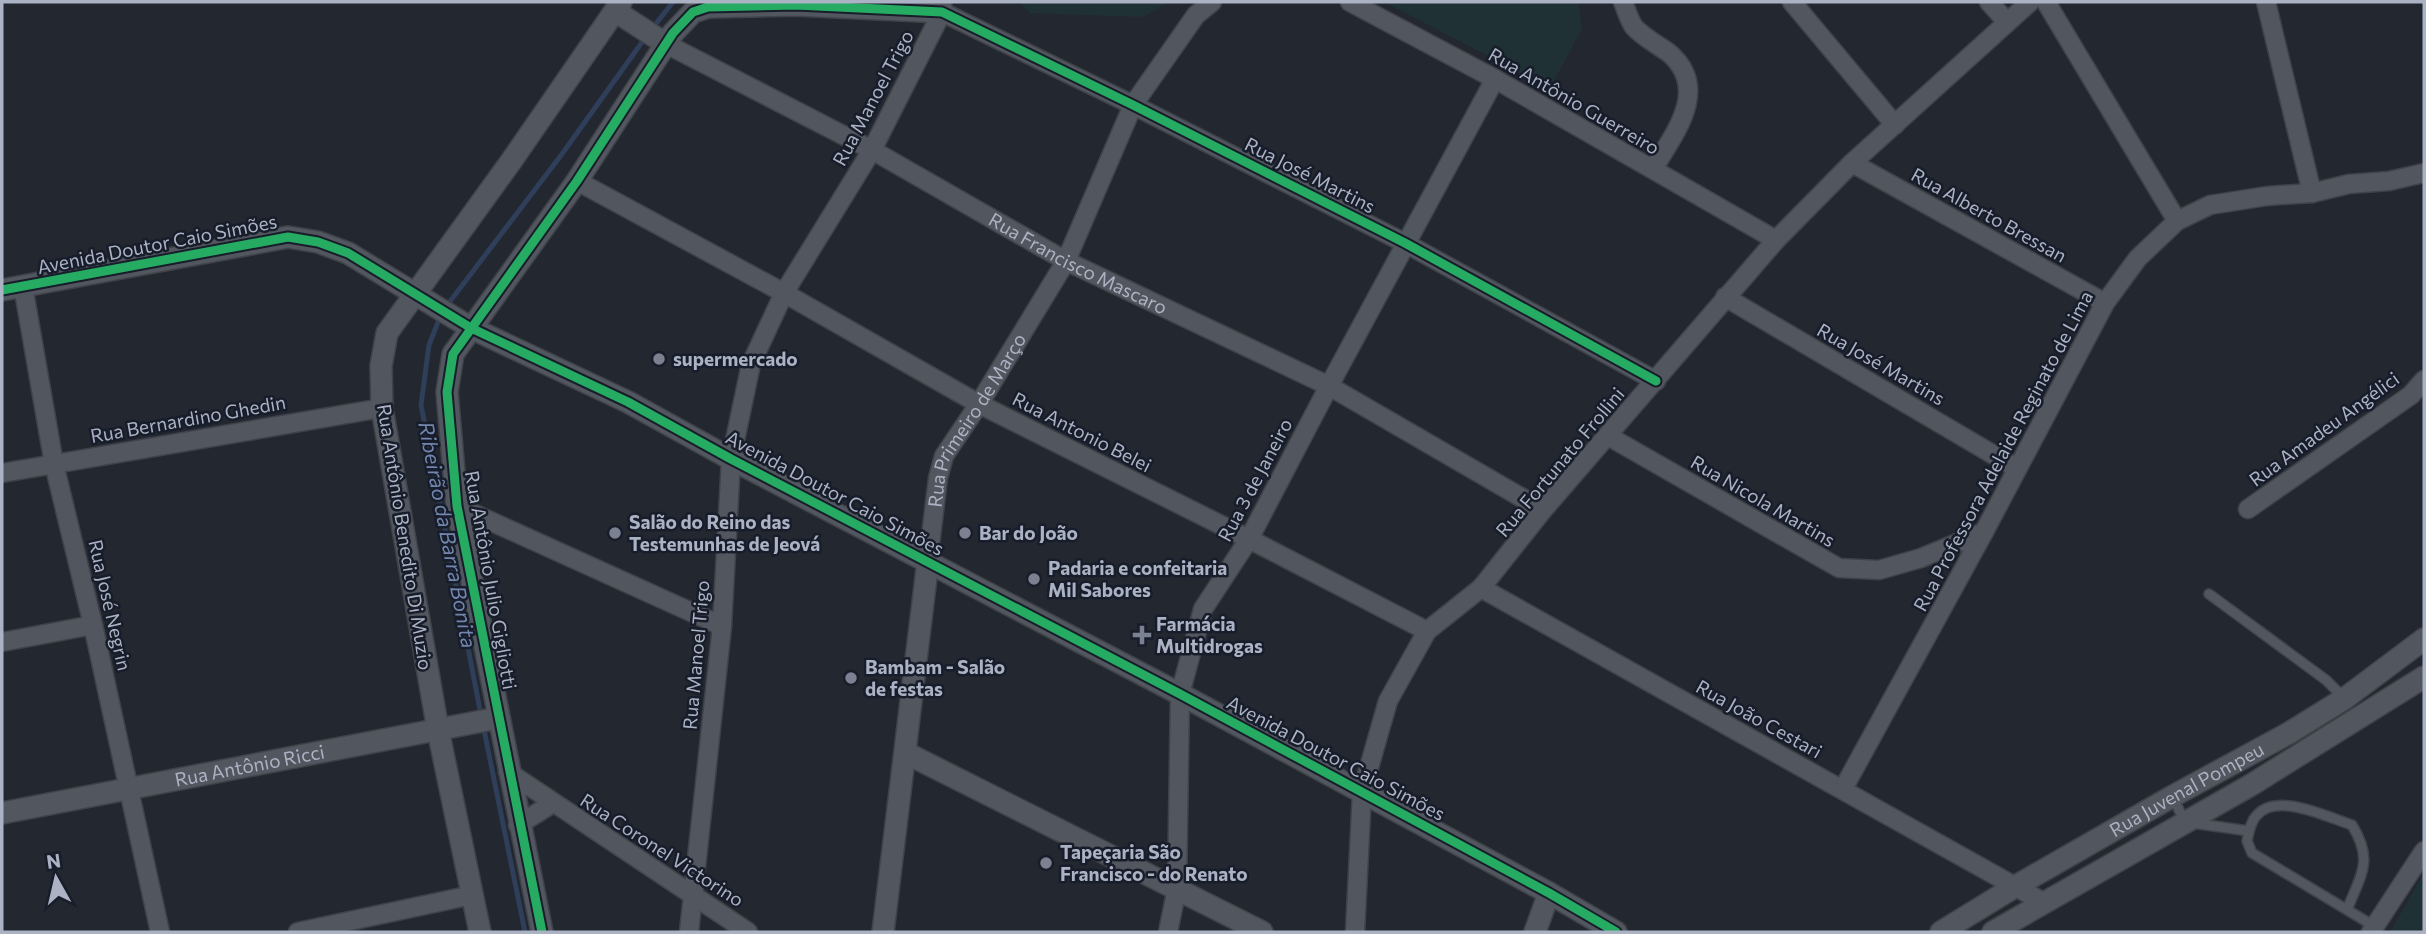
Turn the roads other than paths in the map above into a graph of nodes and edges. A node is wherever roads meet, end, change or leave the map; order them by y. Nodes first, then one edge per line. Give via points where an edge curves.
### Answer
1 (1212, 2) edge
2 (1350, 2) edge
3 (1623, 2) edge
4 (1792, 2) edge
5 (1989, 2) edge
6 (2030, 2) edge
7 (2046, 2) edge
8 (2266, 2) edge
9 (941, 7) edge
10 (619, 9) edge
11 (2007, 22) junction
12 (660, 40) junction
13 (1494, 79) junction
14 (1133, 105) junction
15 (1895, 125) junction
16 (872, 150) junction
17 (1852, 163) junction
18 (1653, 169) junction
19 (2424, 173) edge
20 (577, 181) junction
21 (2312, 192) junction
22 (2177, 221) junction
23 (1776, 240) junction
24 (1405, 243) junction
25 (1066, 261) junction
26 (12, 288) edge
27 (784, 293) junction
28 (1725, 297) junction
29 (2105, 303) junction
30 (431, 304) junction
31 (471, 328) junction
32 (2424, 380) edge
33 (1656, 381) junction
34 (1329, 386) junction
35 (2411, 395) junction
36 (979, 404) junction
37 (382, 408) junction
38 (2424, 408) edge
39 (1608, 436) junction
40 (731, 459) junction
41 (54, 464) junction
42 (2016, 468) junction
43 (2, 473) edge
44 (457, 506) junction
45 (2248, 509) dead end
46 (1544, 510) junction
47 (1984, 532) junction
48 (1249, 539) junction
49 (928, 561) junction
50 (1481, 588) junction
51 (2209, 594) dead end
52 (93, 625) junction
53 (722, 626) junction
54 (1427, 631) junction
55 (2424, 639) edge
56 (2, 642) edge
57 (2424, 677) edge
58 (1180, 694) junction
59 (2344, 699) junction
60 (491, 720) junction
61 (2355, 721) junction
62 (446, 728) junction
63 (906, 753) junction
64 (509, 772) junction
65 (130, 788) junction
66 (1843, 789) junction
67 (1362, 792) junction
68 (2173, 796) junction
69 (553, 803) junction
70 (2, 813) edge
71 (2185, 822) junction
72 (519, 825) junction
73 (2249, 831) junction
74 (2424, 851) edge
75 (2016, 886) junction
76 (1177, 888) junction
77 (1549, 893) junction
78 (472, 895) junction
79 (694, 895) junction
80 (2043, 902) junction
81 (2347, 910) junction
82 (2372, 929) edge
83 (160, 932) edge
84 (298, 932) edge
85 (480, 932) edge
86 (541, 932) edge
87 (690, 932) edge
88 (748, 932) edge
89 (883, 932) edge
90 (1168, 932) edge
91 (1262, 932) edge
92 (1355, 932) edge
93 (1535, 932) edge
94 (1616, 932) edge
95 (1941, 932) edge
96 (1993, 932) edge

1 - 14 street, Rua Primeiro de Março via 1196,15
2 - 13 street, Rua Antônio Guerreiro
3 - 18 street via 1634,27 1672,55 1687,82 1686,112
4 - 15 street
5 - 11 street
6 - 11 street, Rua Fortunato Frollini
7 - 22 street
8 - 21 street
9 - 12 street, Rua Antônio Julio Gigliotti via 708,7 693,12
9 - 14 street, Rua José Martins
9 - 16 street, Rua Manoel Trigo
10 - 12 street, Rua Francisco Mascaro
10 - 30 street, Rua Antônio Benedito Di Muzio via 512,160
11 - 15 street, Rua Fortunato Frollini
12 - 16 street, Rua Francisco Mascaro
12 - 20 street, Rua Antônio Julio Gigliotti
13 - 18 street, Rua Antônio Guerreiro
13 - 24 street, Rua 3 de Janeiro
14 - 24 street, Rua José Martins
14 - 25 street, Rua Primeiro de Março
15 - 17 street, Rua Fortunato Frollini
16 - 25 street, Rua Francisco Mascaro
16 - 27 street, Rua Manoel Trigo
17 - 23 street, Rua Fortunato Frollini
17 - 29 street, Rua Alberto Bressan
18 - 23 street, Rua Antônio Guerreiro
19 - 21 street, Rua Professora Adelaide Reginato de Lima
20 - 27 street, Rua Antonio Belei
20 - 31 street, Rua Antônio Julio Gigliotti
21 - 22 street, Rua Professora Adelaide Reginato de Lima via 2210,205
22 - 29 street, Rua Professora Adelaide Reginato de Lima via 2138,258
23 - 28 street, Rua Fortunato Frollini
24 - 33 street, Rua José Martins
24 - 34 street, Rua 3 de Janeiro
25 - 34 street, Rua Francisco Mascaro
25 - 36 street, Rua Primeiro de Março
26 - 30 street, Avenida Doutor Caio Simões via 288,237 348,253
26 - 41 street, Rua José Negrin
27 - 36 street, Rua Antonio Belei
27 - 40 street, Rua Manoel Trigo via 751,364
28 - 33 street, Rua Fortunato Frollini
28 - 42 street, Rua José Martins
29 - 42 street, Rua Professora Adelaide Reginato de Lima
30 - 31 street, Avenida Doutor Caio Simões
30 - 37 street, Rua Antônio Benedito Di Muzio via 387,333 381,366
31 - 40 street, Avenida Doutor Caio Simões via 628,402
31 - 44 street, Rua Antônio Julio Gigliotti via 453,354 447,392
32 - 35 street, Rua Amadeu Angélici
33 - 39 street, Rua Fortunato Frollini
34 - 46 street, Rua Francisco Mascaro
34 - 48 street, Rua 3 de Janeiro
35 - 38 street
35 - 45 street, Rua Amadeu Angélici
36 - 48 street, Rua Antonio Belei
36 - 49 street, Rua Primeiro de Março via 944,457
37 - 41 street, Rua Bernardino Ghedin
37 - 62 street, Rua Antônio Benedito Di Muzio
39 - 46 street, Rua Fortunato Frollini
39 - 47 street, Rua Nicola Martins via 1839,568 1879,570
40 - 49 street, Avenida Doutor Caio Simões
40 - 53 street, Rua Manoel Trigo
41 - 43 street, Rua Bernardino Ghedin
41 - 52 street, Rua José Negrin
42 - 47 street, Rua Professora Adelaide Reginato de Lima
44 - 53 street
44 - 60 street, Rua Antônio Julio Gigliotti
46 - 50 street, Rua Fortunato Frollini
47 - 66 street, Rua Professora Adelaide Reginato de Lima
48 - 54 street, Rua Antonio Belei
48 - 58 street, Rua 3 de Janeiro via 1203,610
49 - 58 street, Avenida Doutor Caio Simões
49 - 63 street, Rua Primeiro de Março
50 - 54 street, Rua Fortunato Frollini
50 - 66 street, Rua João Cestari
51 - 59 lane via 2326,680
52 - 56 street
52 - 65 street, Rua José Negrin
53 - 79 street, Rua Manoel Trigo
54 - 67 street, Rua Fortunato Frollini via 1388,701
55 - 59 street, Rua Juvenal Pompeu
57 - 61 street, Rua Juvenal Pompeu
58 - 67 street, Avenida Doutor Caio Simões
58 - 76 street, Rua 3 de Janeiro
59 - 61 street
59 - 68 street, Rua Juvenal Pompeu
60 - 62 street, Rua Antônio Ricci
60 - 64 street, Rua Antônio Julio Gigliotti
61 - 71 street, Rua Juvenal Pompeu
62 - 65 street, Rua Antônio Ricci
62 - 78 street, Rua Antônio Benedito Di Muzio
63 - 76 street
63 - 89 street, Rua Primeiro de Março
64 - 69 street, Rua Coronel Victorino
64 - 72 street, Rua Antônio Julio Gigliotti
65 - 70 street, Rua Antônio Ricci
65 - 83 street, Rua José Negrin
66 - 75 street, Rua João Cestari
67 - 77 street, Avenida Doutor Caio Simões
67 - 92 street, Rua Fortunato Frollini
68 - 71 lane
68 - 75 street, Rua Juvenal Pompeu
69 - 72 street
69 - 79 street, Rua Coronel Victorino
71 - 73 lane
71 - 80 street, Rua Juvenal Pompeu
72 - 86 street, Rua Antônio Julio Gigliotti
73 - 81 lane via 2252,853
73 - 81 lane via 2258,813 2286,804 2352,825 2365,853
74 - 82 street
75 - 80 street, Rua João Cestari
75 - 95 street, Rua Juvenal Pompeu
76 - 90 street, Rua 3 de Janeiro
76 - 91 street
77 - 93 street
77 - 94 street, Avenida Doutor Caio Simões
78 - 84 street
78 - 85 street, Rua Antônio Benedito Di Muzio
79 - 87 street, Rua Manoel Trigo
79 - 88 street, Rua Coronel Victorino
80 - 96 street, Rua Juvenal Pompeu
81 - 82 lane

